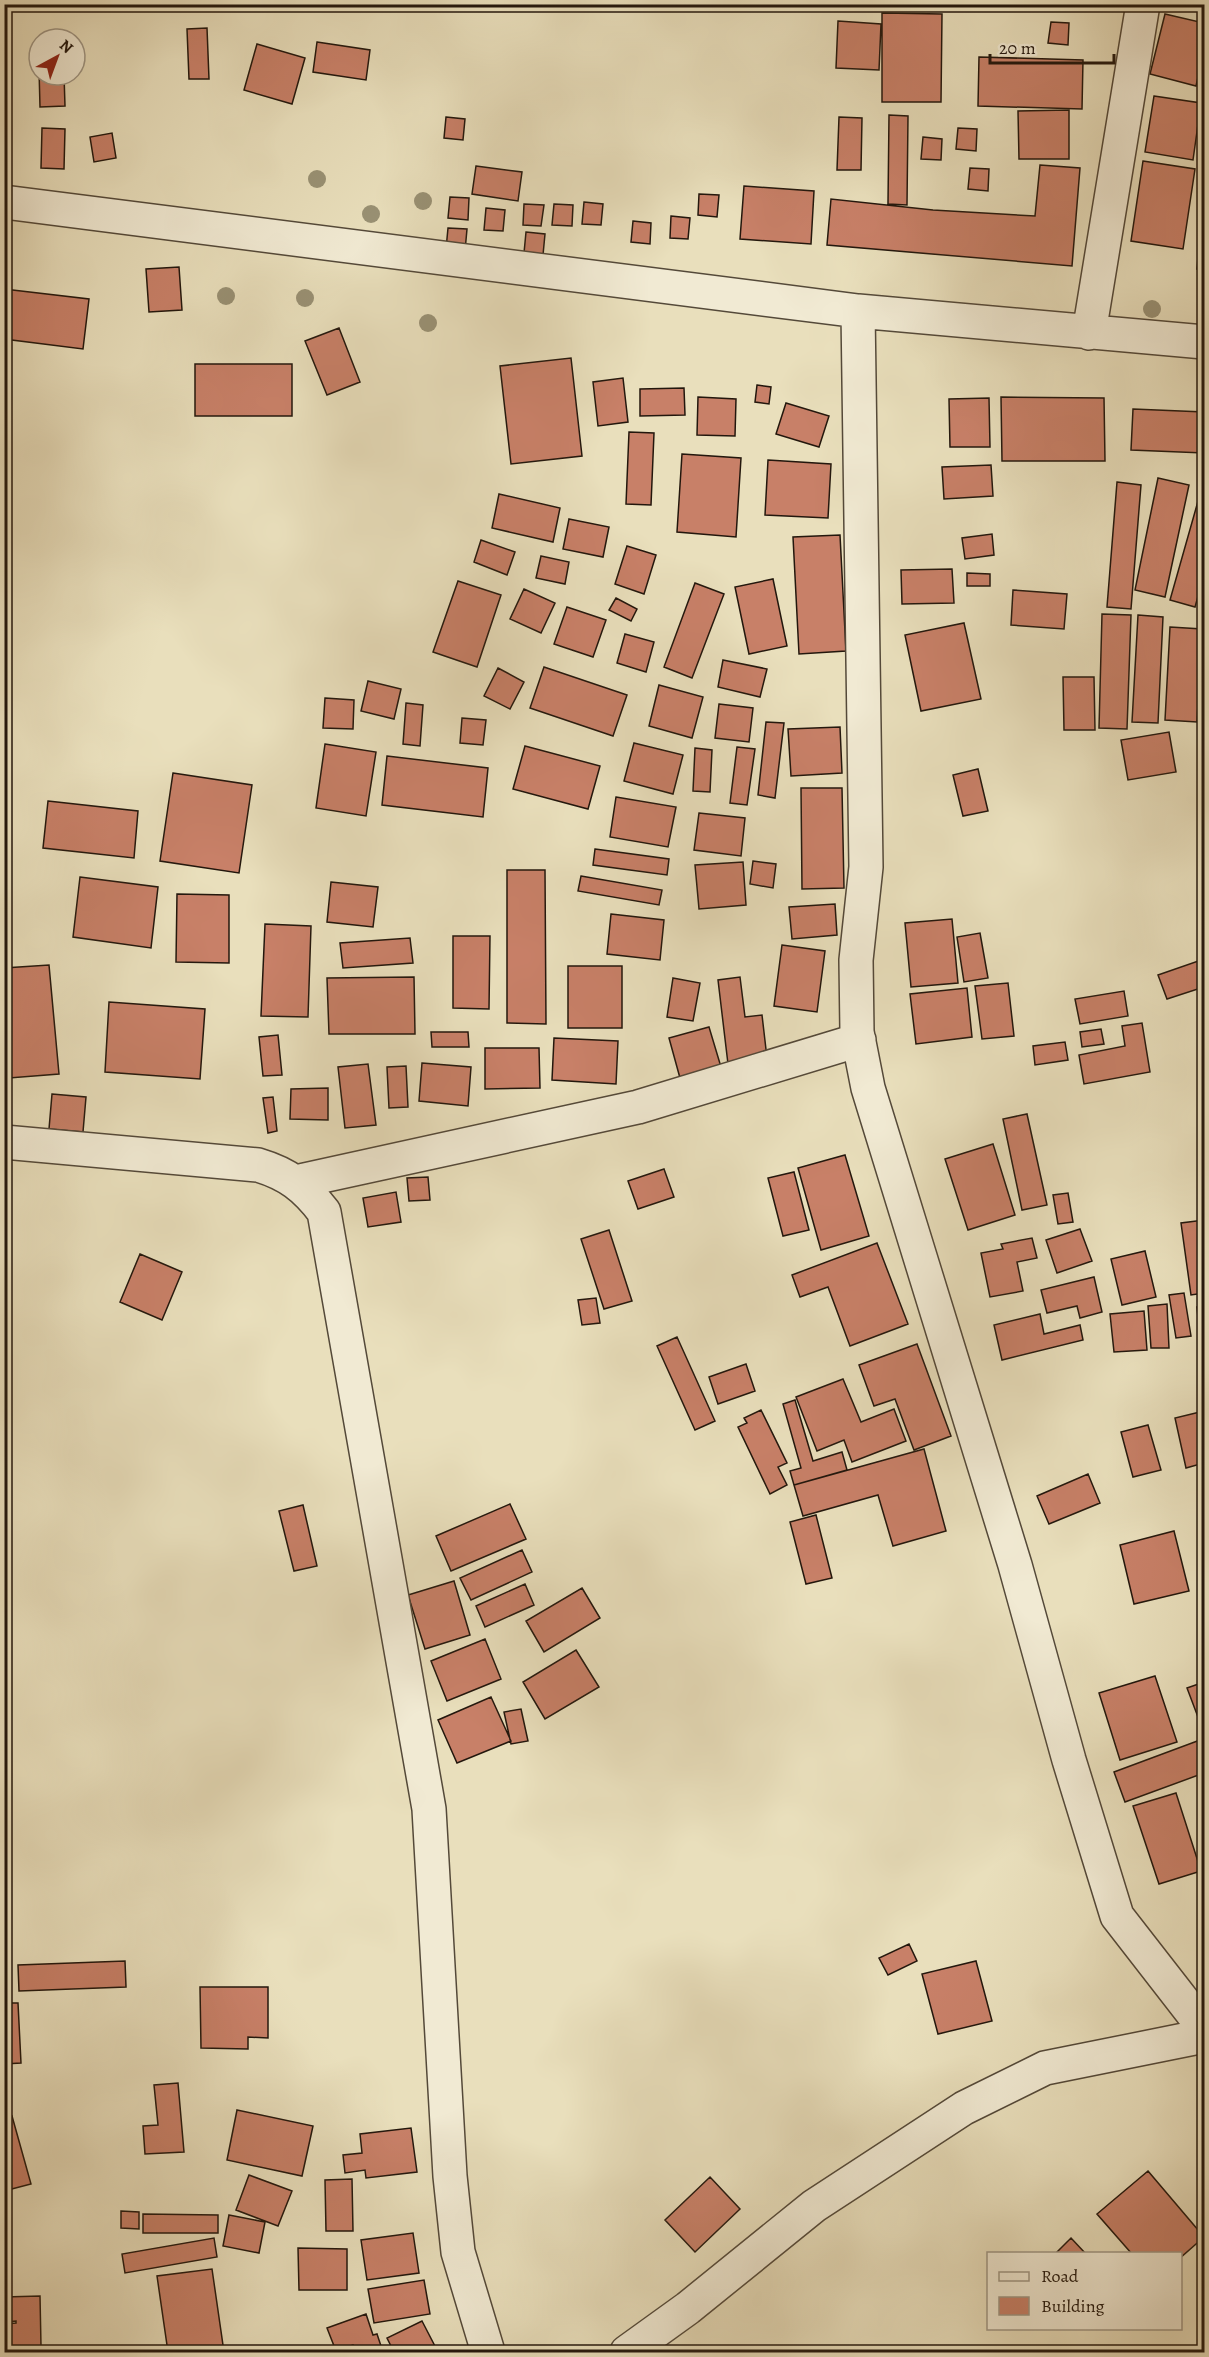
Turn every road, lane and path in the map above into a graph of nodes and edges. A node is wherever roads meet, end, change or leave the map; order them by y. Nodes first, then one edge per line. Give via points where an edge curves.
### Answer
1 (1143, 4) edge
2 (4, 202) edge
3 (858, 311) junction
4 (1089, 333) junction
5 (1204, 342) edge
6 (859, 1040) junction
7 (4, 1142) edge
8 (295, 1182) junction
9 (1204, 2028) edge
10 (1204, 2036) edge
11 (488, 2352) edge
12 (627, 2352) edge

1 - 4 street
2 - 3 street
3 - 4 street
3 - 6 street via 866,867 856,960
4 - 5 street
6 - 8 street via 638,1107
6 - 9 street via 868,1088 1015,1565 1117,1916
7 - 8 street via 258,1165 277,1170
8 - 11 street via 308,1191 324,1212 429,1809 450,2176 458,2252
10 - 12 street via 1045,2068 964,2108 814,2206

